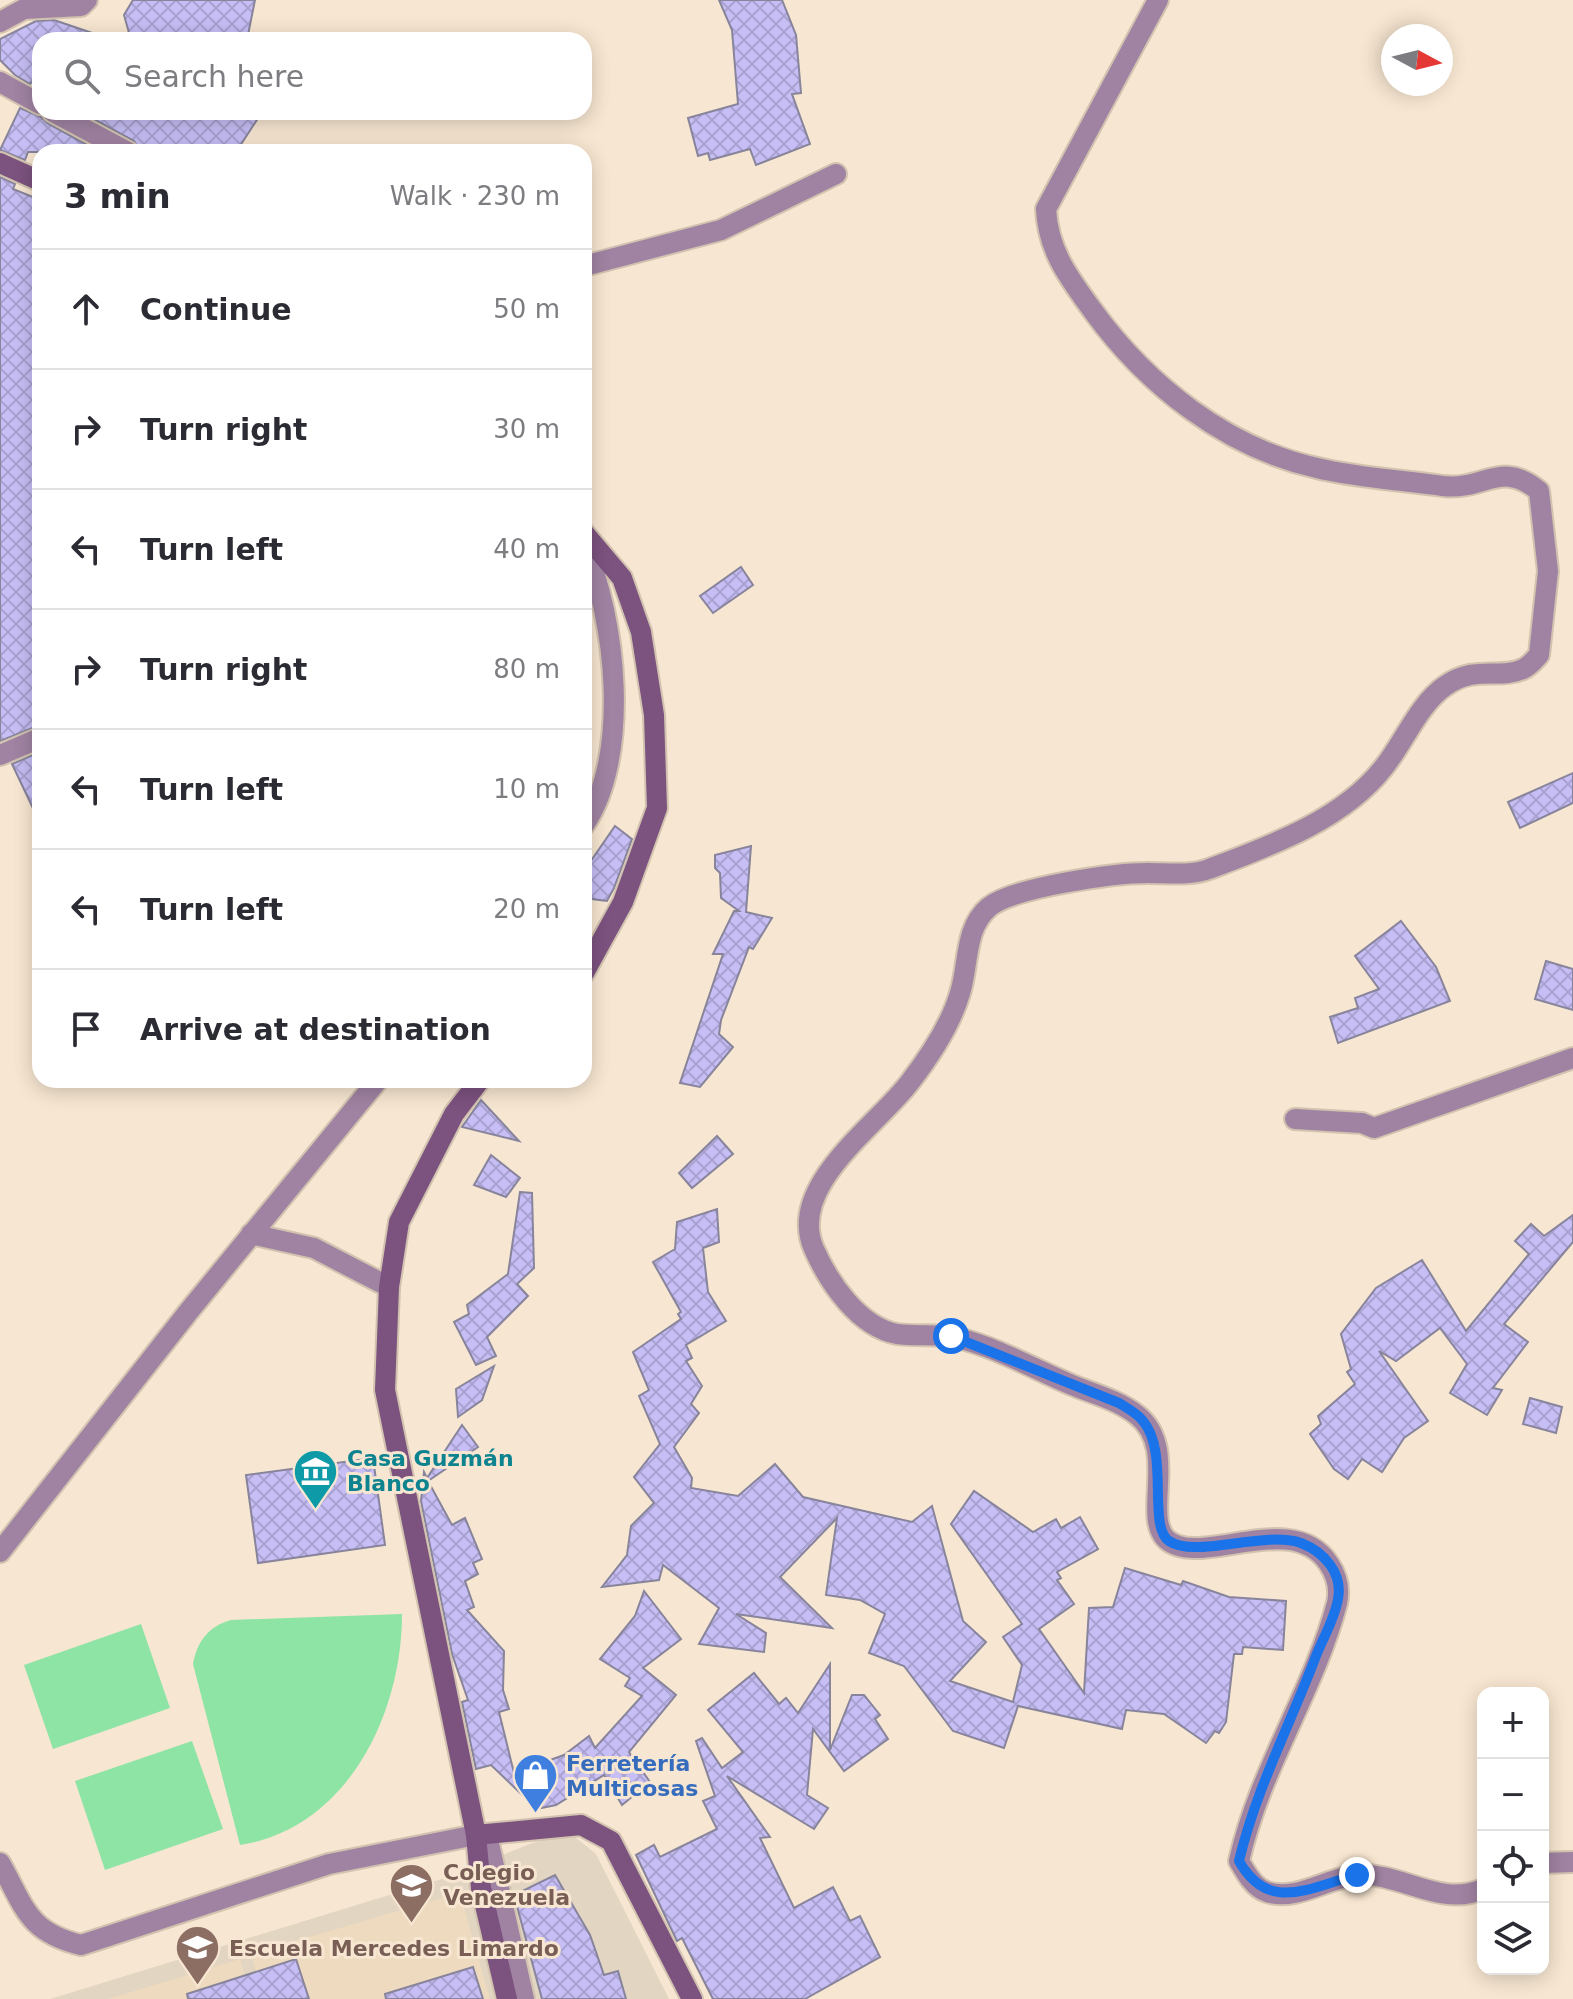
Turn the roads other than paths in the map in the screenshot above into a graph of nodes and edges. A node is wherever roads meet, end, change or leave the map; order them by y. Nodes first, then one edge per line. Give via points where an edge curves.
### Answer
1 (87, 0) edge
2 (1158, 0) edge
3 (0, 22) edge
4 (0, 82) edge
5 (32, 100) edge
6 (68, 120) edge
7 (113, 144) edge
8 (0, 163) edge
9 (836, 174) dead end
10 (32, 177) edge
11 (592, 264) edge
12 (592, 542) edge
13 (592, 564) edge
14 (32, 741) edge
15 (0, 755) edge
16 (592, 813) edge
17 (592, 958) edge
18 (1573, 1058) edge
19 (371, 1088) edge
20 (474, 1088) edge
21 (1295, 1119) dead end
22 (251, 1234) junction
23 (389, 1287) junction
24 (0, 1552) edge
25 (481, 1835) junction
26 (1573, 1862) edge
27 (0, 1863) edge
28 (1549, 1863) edge
29 (1477, 1890) edge
30 (507, 1999) edge
31 (524, 1999) edge
32 (692, 1999) edge

1 - 3 street via 81,6 24,9
2 - 29 street via 1046,209 1047,234 1062,269 1115,342 1176,400 1239,441 1316,468 1461,488 1498,475 1522,477 1539,491 1548,571 1539,655 1522,670 1471,672 1441,688 1383,770 1349,803 1276,841 1202,872 1112,875 991,905 970,939 952,1015 910,1083 814,1190 811,1245 837,1289 865,1320 890,1333 951,1336 979,1344 1119,1403 1142,1418 1155,1439 1158,1526 1168,1541 1187,1548 1283,1538 1323,1555 1337,1576 1338,1598 1246,1830 1239,1861 1250,1879 1267,1892 1288,1893 1357,1875 1394,1879 1436,1894
4 - 5 street
6 - 7 street
8 - 10 street
9 - 11 street via 721,230
12 - 17 street via 622,578 641,632 654,715 657,808 623,902
13 - 16 street via 600,583 613,702 609,766
14 - 15 street
18 - 21 street via 1374,1128
19 - 22 street
20 - 23 street via 454,1114 399,1222
22 - 23 street via 314,1248
22 - 24 street
23 - 25 street via 385,1390
25 - 27 street via 329,1864 81,1945 52,1938 34,1924
25 - 30 street via 481,1888
25 - 31 street
25 - 32 street via 581,1825 611,1841
26 - 28 street

